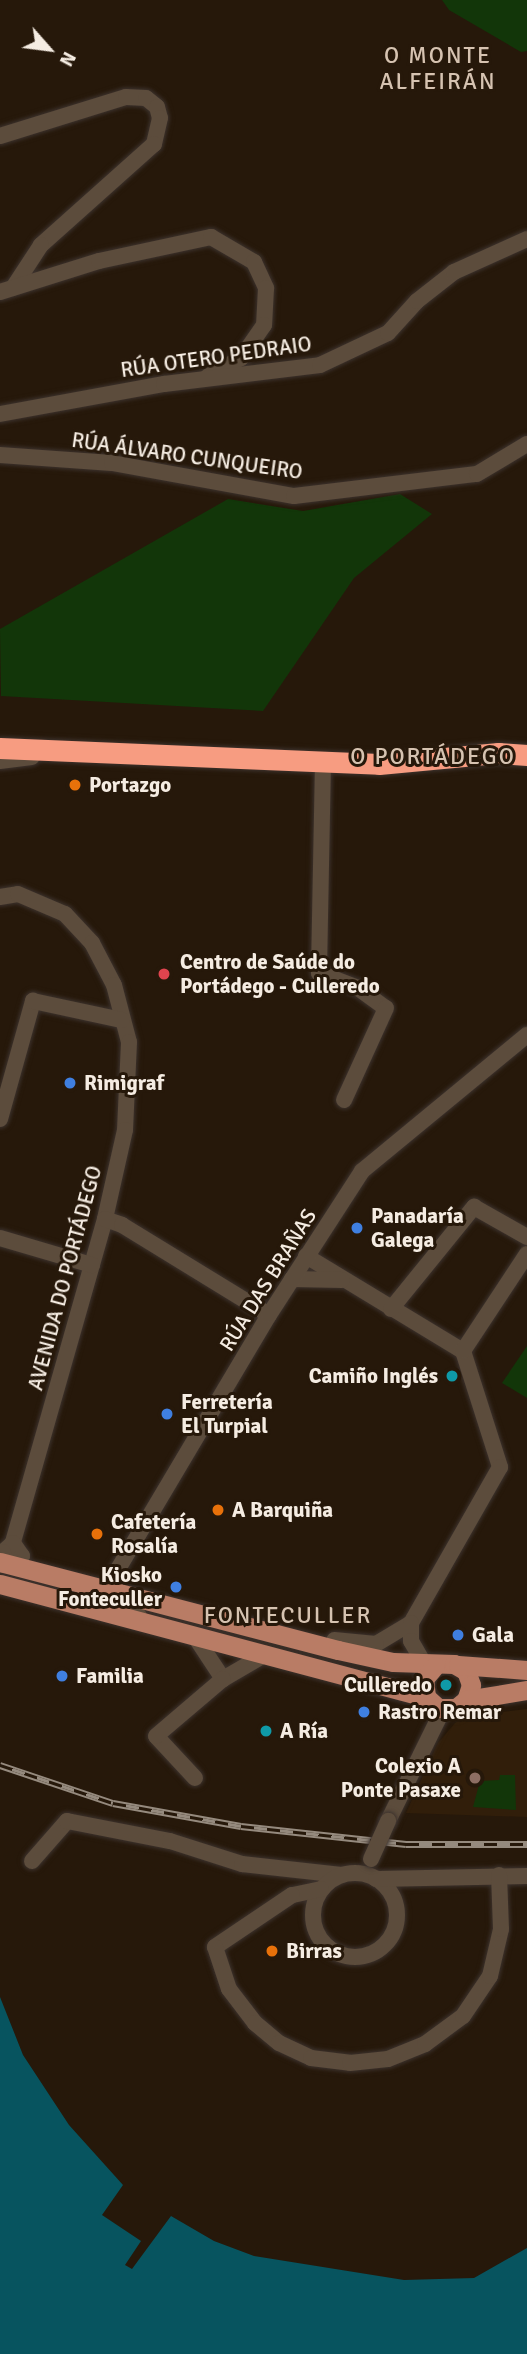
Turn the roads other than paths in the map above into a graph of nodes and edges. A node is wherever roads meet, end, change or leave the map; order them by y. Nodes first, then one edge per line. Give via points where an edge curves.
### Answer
1 (0, 136) edge
2 (527, 239) edge
3 (7, 290) edge
4 (201, 380) junction
5 (0, 414) edge
6 (527, 444) edge
7 (0, 455) edge
8 (0, 748) edge
9 (105, 752) junction
10 (527, 755) edge
11 (0, 761) edge
12 (323, 762) junction
13 (0, 897) edge
14 (122, 1020) junction
15 (527, 1035) edge
16 (344, 1100) dead end
17 (0, 1119) edge
18 (105, 1219) junction
19 (527, 1237) edge
20 (0, 1238) edge
21 (527, 1254) edge
22 (306, 1256) junction
23 (92, 1265) junction
24 (292, 1279) junction
25 (343, 1280) junction
26 (391, 1309) junction
27 (269, 1315) junction
28 (463, 1351) junction
29 (6, 1559) edge
30 (103, 1593) junction
31 (411, 1623) junction
32 (159, 1627) junction
33 (256, 1628) junction
34 (194, 1635) junction
35 (266, 1654) junction
36 (430, 1665) junction
37 (458, 1665) junction
38 (527, 1670) edge
39 (223, 1679) junction
40 (527, 1690) edge
41 (426, 1697) junction
42 (466, 1700) junction
43 (443, 1709) junction
44 (194, 1779) dead end
45 (32, 1861) dead end
46 (341, 1875) junction
47 (499, 1875) junction
48 (370, 1876) junction
49 (527, 1877) edge
50 (321, 1889) junction

1 - 3 street via 126,97 146,98 157,107 160,118 154,144 41,244
2 - 4 street, RÚA OTERO PEDRAIO via 454,272 417,301 388,333 320,365
3 - 4 street via 99,261 211,237 234,247 254,262 265,288 264,325 241,358
4 - 5 street, RÚA OTERO PEDRAIO
6 - 7 street, RÚA ÁLVARO CUNQUEIRO via 477,474 294,496 112,463
8 - 9 highway
9 - 11 street
9 - 12 highway
10 - 12 highway via 498,753 379,764
12 - 16 street via 319,973 358,988 386,1008
13 - 14 street, AVENIDA DO PORTÁDEGO via 18,894 65,914 92,943 114,985
14 - 17 street via 33,1001
14 - 18 street, AVENIDA DO PORTÁDEGO via 129,1042 125,1130
15 - 22 street, RÚA DAS BRAÑAS via 362,1171
18 - 23 street, AVENIDA DO PORTÁDEGO
18 - 27 street
19 - 26 street via 474,1207
20 - 23 street
21 - 28 street
22 - 24 street, RÚA DAS BRAÑAS
22 - 25 street
23 - 29 street, AVENIDA DO PORTÁDEGO
24 - 25 street
24 - 27 street, RÚA DAS BRAÑAS
25 - 26 street
26 - 28 street
27 - 30 street, RÚA DAS BRAÑAS
28 - 31 street via 500,1468
29 - 30 street
29 - 30 main road
29 - 32 main road
30 - 32 street
30 - 33 main road
31 - 33 street via 376,1644
31 - 36 street via 411,1641
32 - 34 main road
33 - 36 main road via 338,1650
34 - 35 main road
34 - 39 street
35 - 39 street
35 - 41 main road
36 - 37 main road
36 - 41 main road via 424,1679
37 - 38 main road
37 - 42 main road via 470,1681
39 - 44 street via 156,1736
40 - 42 main road
41 - 43 main road
42 - 43 main road via 456,1708
43 - 48 street, bridge via 388,1821
45 - 46 street via 67,1821 170,1840 242,1864
46 - 48 street
46 - 50 street
47 - 48 street
47 - 49 street
47 - 50 street via 502,1929 491,1976 463,2016 425,2044 388,2059 351,2063 311,2058 279,2043 255,2023 229,1989 215,1947 292,1895
48 - 50 street via 393,1898 396,1924 383,1947 358,1957 335,1953 317,1936 313,1910

